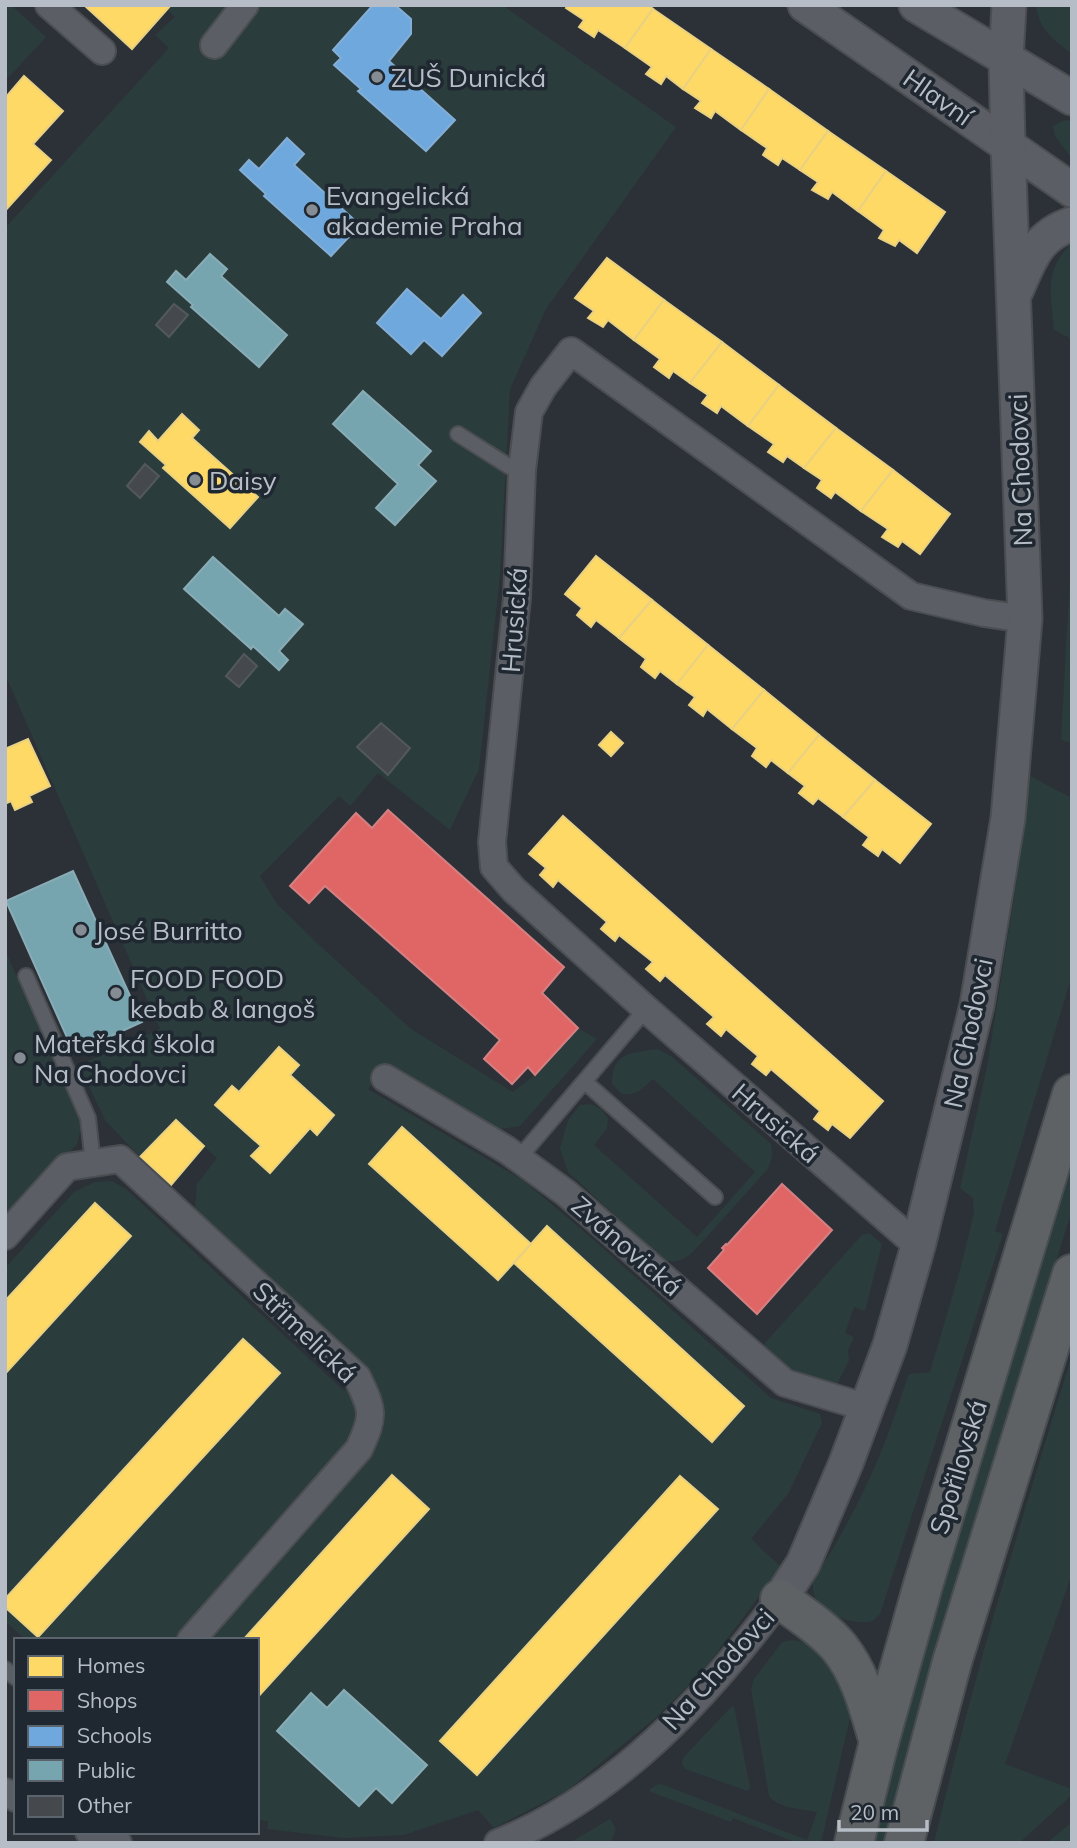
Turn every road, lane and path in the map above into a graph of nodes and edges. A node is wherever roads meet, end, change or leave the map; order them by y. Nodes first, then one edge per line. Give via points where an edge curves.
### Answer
1 (49, 5) edge
2 (245, 5) edge
3 (804, 5) edge
4 (916, 5) edge
5 (1009, 5) edge
6 (214, 45) dead end
7 (102, 51) dead end
8 (1006, 60) junction
9 (1072, 98) edge
10 (1008, 145) junction
11 (1072, 190) edge
12 (1072, 224) edge
13 (1013, 296) junction
14 (458, 434) dead end
15 (522, 470) junction
16 (1026, 619) junction
17 (26, 976) dead end
18 (646, 1010) junction
19 (385, 1078) dead end
20 (585, 1082) junction
21 (1072, 1094) edge
22 (519, 1158) junction
23 (93, 1163) junction
24 (715, 1197) dead end
25 (5, 1236) edge
26 (918, 1247) junction
27 (1072, 1274) edge
28 (868, 1408) junction
29 (780, 1599) junction
30 (193, 1638) edge
31 (879, 1742) junction
32 (94, 1834) edge
33 (118, 1843) edge
34 (498, 1843) edge
35 (854, 1843) edge
36 (904, 1843) edge

1 - 7 street
2 - 6 street
3 - 10 street, Hlavní
4 - 8 street
5 - 8 street, Na Chodovci
8 - 9 street
8 - 10 street, Na Chodovci
10 - 11 street, Hlavní
10 - 13 street, Na Chodovci
12 - 13 street via 1036,247
13 - 16 street, Na Chodovci
14 - 15 lane
15 - 16 street, Hrusická via 529,412 571,351 911,596
15 - 18 street, Hrusická via 517,598 492,842 494,867
16 - 26 street, Na Chodovci via 1008,818 979,992
17 - 23 lane via 88,1118
18 - 20 lane
18 - 26 street, Hrusická
19 - 22 street, Zvánovická
20 - 22 lane
20 - 24 lane
21 - 31 highway, Spořilovská via 957,1467
22 - 28 street, Zvánovická via 566,1193 785,1383
23 - 25 street, Střimelická via 67,1167
23 - 30 street, Střimelická via 120,1159 357,1377 370,1403 369,1427 359,1449
26 - 28 street, Na Chodovci
27 - 36 highway, Spořilovská via 952,1662
28 - 29 street, Na Chodovci via 803,1564
29 - 31 highway via 840,1648 865,1695
29 - 34 street, Na Chodovci via 712,1684 633,1761 547,1820
31 - 35 highway, Spořilovská
32 - 33 street

